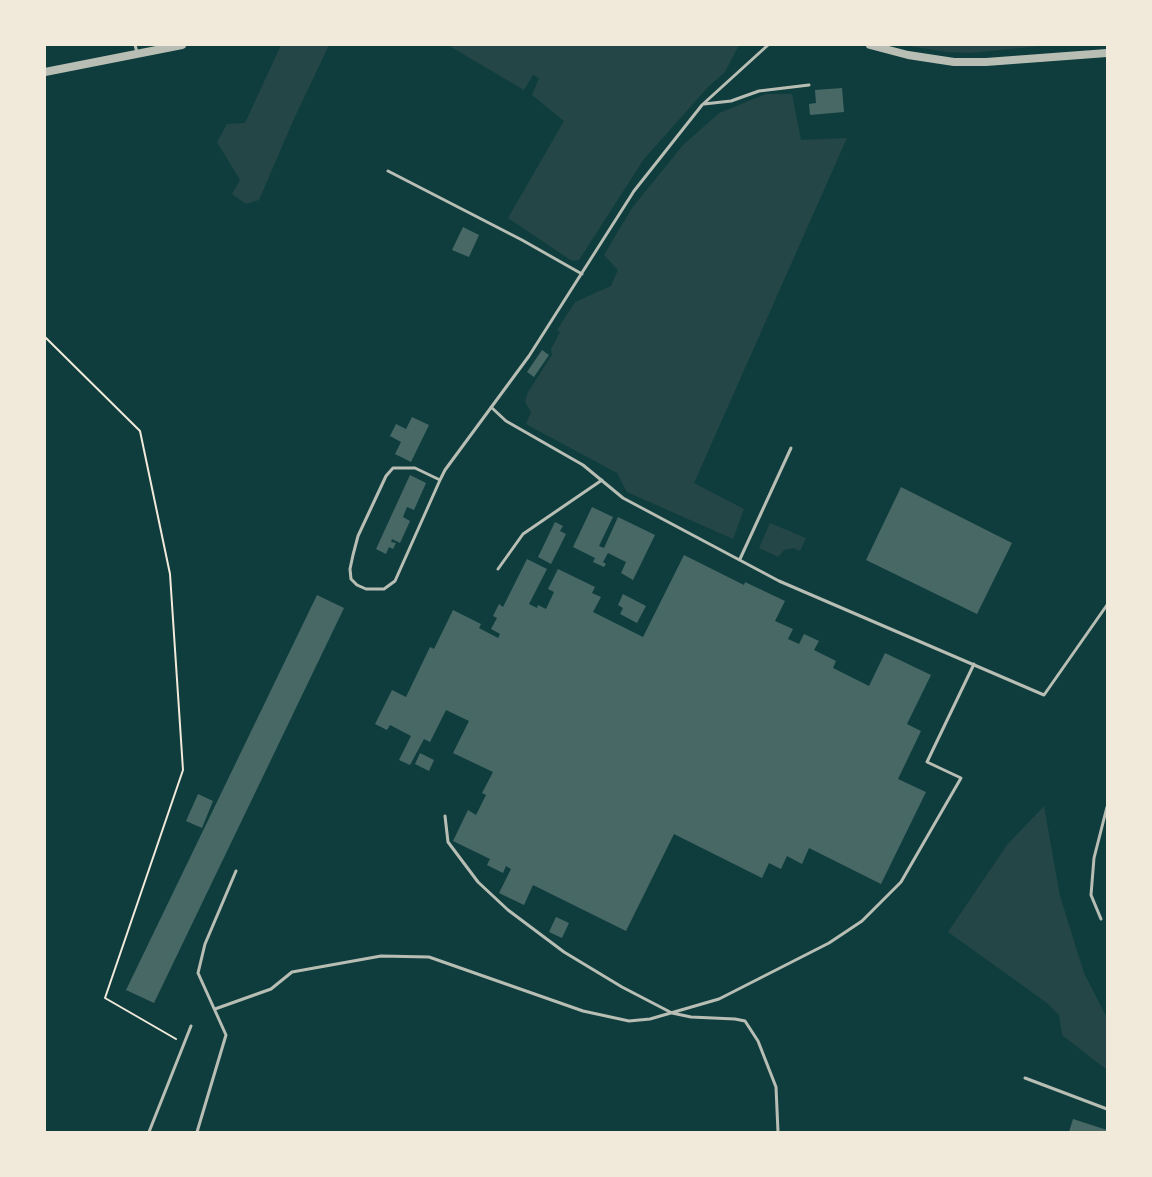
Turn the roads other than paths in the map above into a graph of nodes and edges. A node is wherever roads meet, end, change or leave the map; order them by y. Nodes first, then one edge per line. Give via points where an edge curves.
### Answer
1 (135, 45) edge
2 (182, 45) edge
3 (768, 45) edge
4 (870, 45) edge
5 (1107, 53) edge
6 (137, 54) junction
7 (45, 72) edge
8 (809, 85) dead end
9 (702, 105) junction
10 (388, 171) dead end
11 (582, 274) junction
12 (491, 407) junction
13 (791, 448) dead end
14 (441, 480) junction
15 (602, 480) junction
16 (740, 560) junction
17 (498, 569) dead end
18 (1107, 604) edge
19 (974, 664) junction
20 (1107, 807) edge
21 (445, 816) dead end
22 (236, 871) dead end
23 (1101, 920) dead end
24 (215, 1009) junction
25 (672, 1013) junction
26 (191, 1026) dead end
27 (1025, 1078) dead end
28 (1107, 1109) edge
29 (149, 1132) edge
30 (197, 1132) edge
31 (778, 1132) edge

1 - 6 lane
2 - 6 street
3 - 9 lane
4 - 5 street via 954,62
6 - 7 street
8 - 9 lane via 759,91 731,101
9 - 11 lane via 634,191
10 - 11 lane
11 - 12 lane
12 - 14 lane
12 - 15 lane via 506,421
13 - 16 lane
14 - 14 lane via 415,468 393,468 386,476 352,555 351,579 357,585 384,589 395,582
15 - 16 lane via 623,498
15 - 17 lane via 523,534
16 - 19 lane
18 - 19 lane via 1044,695
19 - 25 lane via 927,762 961,778 901,882 862,921 829,944 719,999
20 - 23 lane via 1094,858 1091,895
21 - 25 lane via 448,842 478,882 508,910 564,952
22 - 24 lane via 205,944 198,973
24 - 25 lane via 271,989 292,972 381,956 429,957 583,1011 629,1021
24 - 30 lane via 226,1035
25 - 31 lane via 745,1021 766,1058 776,1088
26 - 29 lane
27 - 28 lane

